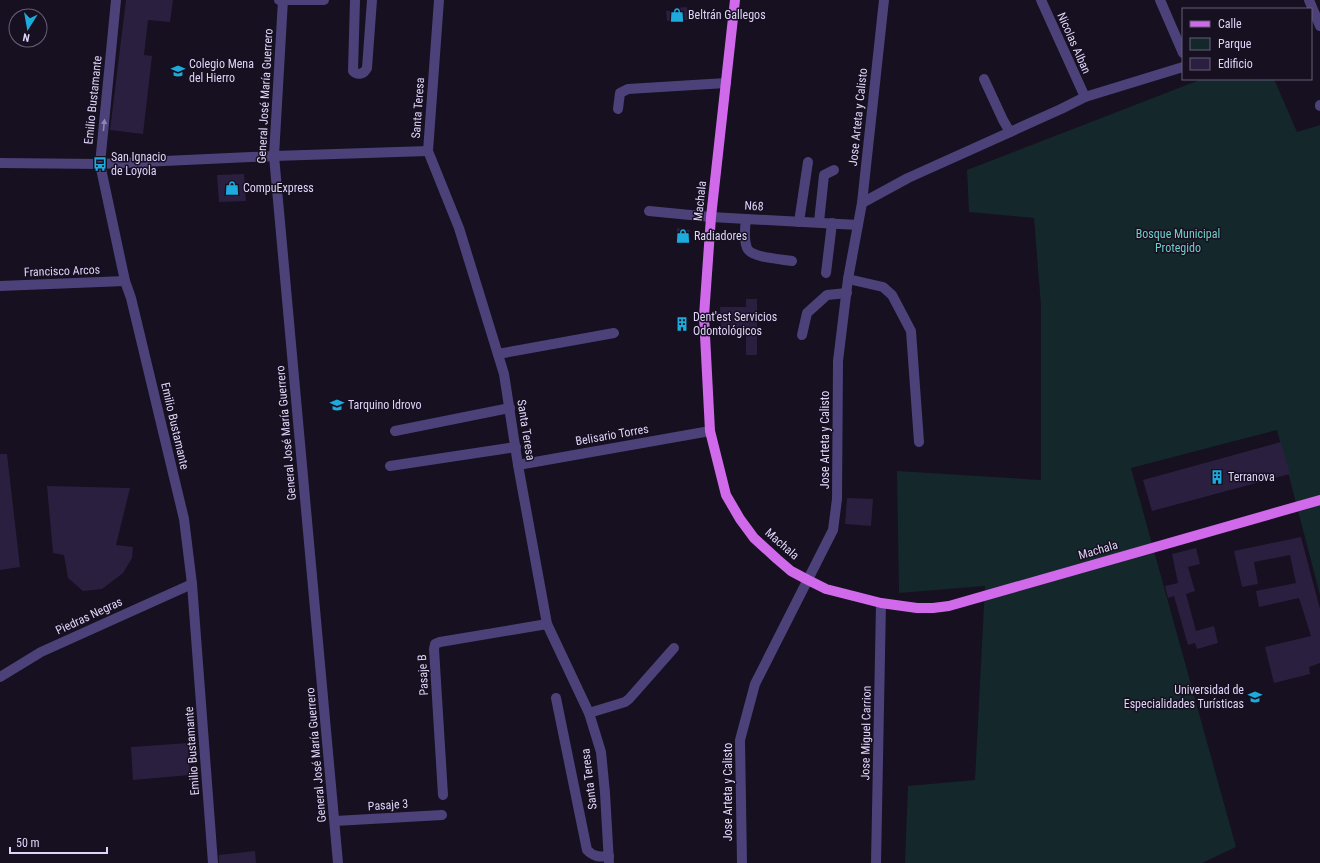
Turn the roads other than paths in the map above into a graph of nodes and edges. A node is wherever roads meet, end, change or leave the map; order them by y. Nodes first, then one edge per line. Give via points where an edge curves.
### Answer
1 (116, 0) edge
2 (279, 0) edge
3 (283, 0) edge
4 (324, 0) edge
5 (355, 0) edge
6 (372, 0) edge
7 (439, 0) edge
8 (735, 0) edge
9 (884, 0) edge
10 (1041, 0) edge
11 (1160, 0) edge
12 (1309, 0) edge
13 (1320, 26) edge
14 (1182, 51) edge
15 (1182, 67) edge
16 (984, 79) dead end
17 (726, 83) junction
18 (1085, 97) junction
19 (618, 109) dead end
20 (1010, 132) junction
21 (428, 151) junction
22 (274, 156) junction
23 (808, 162) dead end
24 (0, 163) edge
25 (100, 164) junction
26 (834, 170) dead end
27 (862, 202) junction
28 (649, 211) dead end
29 (711, 217) junction
30 (746, 219) junction
31 (799, 222) junction
32 (819, 222) junction
33 (832, 223) junction
34 (858, 225) junction
35 (792, 261) dead end
36 (826, 273) dead end
37 (848, 280) junction
38 (125, 281) junction
39 (0, 286) edge
40 (847, 293) junction
41 (614, 333) dead end
42 (802, 335) dead end
43 (498, 354) junction
44 (510, 408) junction
45 (395, 431) dead end
46 (710, 431) junction
47 (919, 442) dead end
48 (516, 447) junction
49 (518, 465) junction
50 (390, 466) dead end
51 (1320, 500) edge
52 (808, 580) junction
53 (192, 584) junction
54 (882, 603) junction
55 (547, 624) junction
56 (674, 648) dead end
57 (0, 677) edge
58 (556, 698) dead end
59 (589, 713) junction
60 (443, 795) dead end
61 (442, 815) dead end
62 (335, 821) junction
63 (609, 860) edge
64 (214, 863) edge
65 (338, 863) edge
66 (742, 863) edge
67 (876, 863) edge

25 -> 1 street, Emilio Bustamante
2 - 3 street
3 - 4 street
3 - 22 street, General José María Guerrero
5 - 6 street via 353,71 360,74 367,68
7 - 21 street, Santa Teresa
8 - 17 main road, Machala
9 - 27 street, Jose Arteta y Calisto
10 - 18 street, Nicolas Alban
11 - 14 street
12 - 13 street
15 - 18 street
16 - 20 street
17 - 19 street via 628,89 620,93
17 - 29 main road, Machala
18 - 20 street
20 - 27 street via 908,178
21 - 22 street
21 - 43 street, Santa Teresa via 459,228
22 - 25 street
22 - 62 street, General José María Guerrero
23 - 31 street
24 - 25 street
25 - 38 street, Emilio Bustamante
26 - 32 street via 824,175
27 - 34 street, Jose Arteta y Calisto
28 - 29 street, N68
29 - 30 street, N68
29 - 46 main road, Machala via 704,316
30 - 31 street, N68
30 - 35 street via 749,251 756,255
31 - 32 street, N68
32 - 33 street, N68
33 - 34 street, N68
33 - 36 street
34 - 37 street, Jose Arteta y Calisto
37 - 40 street, Jose Arteta y Calisto
37 - 47 street via 883,287 892,296 911,331
38 - 39 street, Francisco Arcos
38 - 53 street, Emilio Bustamante via 184,518
40 - 42 street via 827,295 807,313
40 - 52 street, Jose Arteta y Calisto via 838,361 836,515 833,530
41 - 43 street
43 - 44 street, Santa Teresa
44 - 45 street
44 - 48 street, Santa Teresa
46 - 49 street, Belisario Torres
46 - 52 main road, Machala via 726,495 740,518 754,538 777,559
48 - 49 street, Santa Teresa
48 - 50 street
49 - 55 street, Santa Teresa
51 - 54 main road, Machala via 949,606 932,608
52 - 54 main road, Machala via 826,589
52 - 66 street, Jose Arteta y Calisto via 755,684 740,740
53 - 57 street, Piedras Negras via 41,652
53 - 64 street, Emilio Bustamante
54 - 67 street, Jose Miguel Carrion
55 - 59 street, Santa Teresa
55 - 60 street, Pasaje B via 435,644
56 - 59 street via 629,699
58 - 63 street via 587,850 596,857
59 - 63 street, Santa Teresa via 601,752
61 - 62 street, Pasaje 3
62 - 65 street, General José María Guerrero

